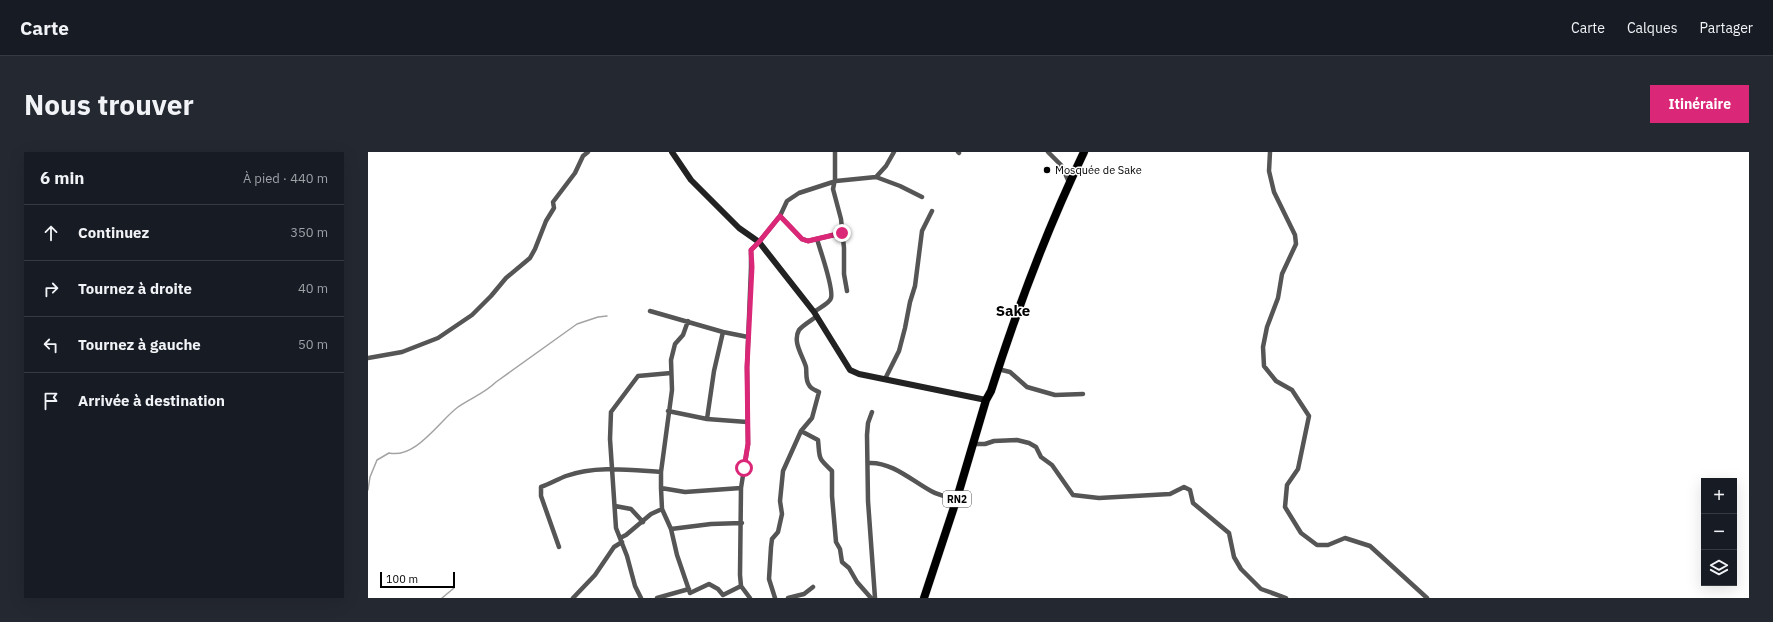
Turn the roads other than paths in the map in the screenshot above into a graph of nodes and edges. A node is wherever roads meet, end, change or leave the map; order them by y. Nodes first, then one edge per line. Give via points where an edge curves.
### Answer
1 (588, 152) edge
2 (672, 152) edge
3 (835, 152) edge
4 (894, 152) edge
5 (1048, 152) edge
6 (1084, 152) edge
7 (1270, 152) edge
8 (876, 177) junction
9 (834, 182) junction
10 (1069, 182) junction
11 (922, 197) dead end
12 (932, 211) dead end
13 (780, 216) junction
14 (842, 233) junction
15 (817, 239) junction
16 (759, 242) junction
17 (847, 292) dead end
18 (650, 311) dead end
19 (815, 314) junction
20 (688, 321) junction
21 (722, 332) junction
22 (748, 337) junction
23 (368, 358) edge
24 (998, 368) junction
25 (671, 373) junction
26 (885, 379) junction
27 (1083, 394) dead end
28 (986, 400) junction
29 (668, 411) junction
30 (872, 412) dead end
31 (707, 419) junction
32 (747, 422) junction
33 (801, 431) junction
34 (974, 444) junction
35 (869, 463) junction
36 (613, 470) junction
37 (661, 472) junction
38 (661, 488) junction
39 (741, 488) junction
40 (957, 498) junction
41 (615, 506) junction
42 (662, 509) junction
43 (643, 522) junction
44 (742, 523) junction
45 (671, 529) junction
46 (621, 540) junction
47 (559, 547) dead end
48 (741, 586) junction
49 (813, 587) dead end
50 (689, 589) junction
51 (573, 598) edge
52 (641, 598) edge
53 (657, 598) edge
54 (750, 598) edge
55 (775, 598) edge
56 (788, 598) edge
57 (871, 598) edge
58 (875, 598) edge
59 (924, 598) edge
60 (1286, 598) edge
61 (1427, 598) edge

1 - 23 street via 582,156 575,173 553,202 554,208 530,258 506,278 472,315 438,338 402,352
2 - 16 main road via 691,180 739,228
3 - 9 street
4 - 8 street
5 - 10 street via 1061,165
6 - 10 highway, RN2
7 - 61 street via 1268,170 1274,192 1295,235 1296,244 1282,274 1278,298 1267,327 1263,347 1264,366 1276,381 1292,390 1308,416 1298,469 1287,485 1285,507 1301,533 1318,545 1328,545 1346,538 1370,546
8 - 9 street
8 - 11 street
9 - 13 street via 793,197 784,205
9 - 14 street
10 - 24 highway, RN2 via 1017,310
12 - 26 street via 922,231 915,286 899,351
13 - 15 street via 802,239
13 - 16 street
14 - 15 street
14 - 17 street
15 - 19 street via 832,295
16 - 19 main road
16 - 22 street via 751,250
18 - 20 street
19 - 26 main road via 850,370
19 - 33 street via 799,330 797,339 808,384 819,392 812,418
20 - 21 street
20 - 25 street via 683,335 675,344
21 - 22 street
21 - 31 street
22 - 32 street
24 - 27 street via 1010,372 1027,387 1055,395
24 - 28 highway, RN2
25 - 29 street via 672,390
25 - 36 street via 638,376 611,412
26 - 28 main road
28 - 34 highway, RN2
29 - 31 street
29 - 37 street
30 - 35 street via 868,423
31 - 32 street
32 - 39 street via 748,444
33 - 55 street via 784,471 780,502 782,514 778,532 772,539 770,579
33 - 57 street via 818,440 818,454 823,463 832,470 836,542 842,562
34 - 40 highway, RN2
34 - 60 street via 1017,440 1029,443 1052,465 1073,495 1099,498 1170,494 1187,488 1190,490 1193,503 1229,533 1234,557 1241,569 1261,589
35 - 40 street via 878,462 902,473 932,492
35 - 58 street via 868,501
36 - 37 street
36 - 41 street
36 - 47 street via 589,471 567,476 541,487 541,496
37 - 38 street
38 - 39 street via 685,492
38 - 42 street
39 - 44 street
40 - 59 highway, RN2
41 - 43 street via 631,509
41 - 46 street via 616,528
42 - 43 street via 651,514
42 - 45 street
43 - 46 street
44 - 45 street
44 - 48 street
45 - 50 street
46 - 51 street via 595,575
46 - 52 street
48 - 50 street via 723,594 709,584 690,593
48 - 54 street
49 - 56 street via 804,594
50 - 53 street

